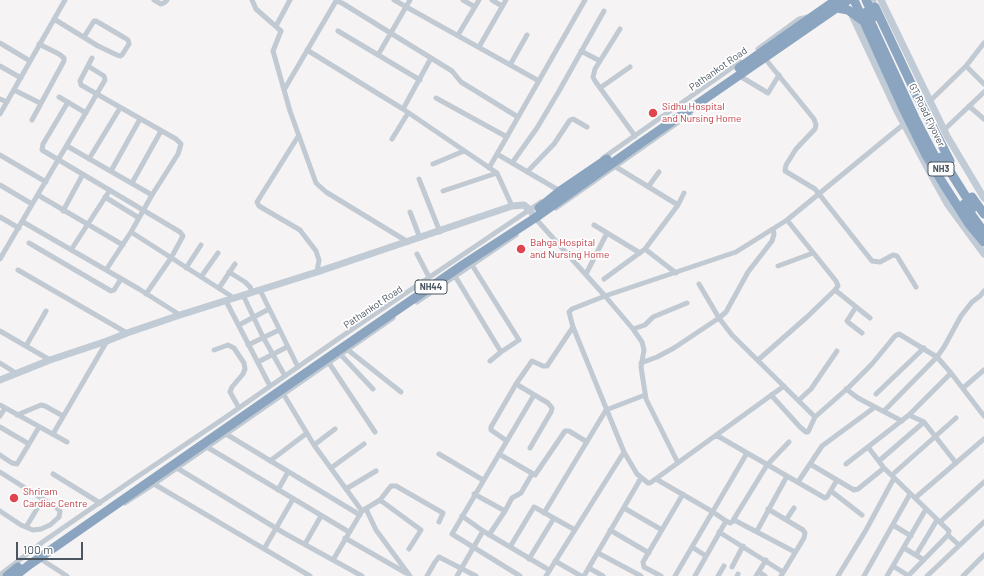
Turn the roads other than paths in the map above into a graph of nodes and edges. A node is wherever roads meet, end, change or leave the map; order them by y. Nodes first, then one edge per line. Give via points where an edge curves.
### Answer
1 (65, 0) edge
2 (154, 0) edge
3 (167, 0) edge
4 (252, 0) edge
5 (290, 0) edge
6 (394, 0) edge
7 (410, 0) edge
8 (463, 0) edge
9 (479, 0) edge
10 (492, 0) edge
11 (506, 0) edge
12 (585, 0) edge
13 (848, 0) edge
14 (854, 0) edge
15 (860, 0) edge
16 (873, 0) edge
17 (834, 3) edge
18 (502, 6) junction
19 (406, 7) junction
20 (474, 7) junction
21 (604, 11) dead end
22 (850, 11) junction
23 (812, 17) junction
24 (54, 19) junction
25 (863, 20) junction
26 (276, 26) junction
27 (620, 29) dead end
28 (338, 30) dead end
29 (391, 33) junction
30 (527, 35) dead end
31 (458, 36) junction
32 (84, 37) junction
33 (0, 43) edge
34 (39, 44) junction
35 (984, 44) edge
36 (479, 47) junction
37 (307, 50) junction
38 (581, 51) junction
39 (378, 55) junction
40 (92, 58) dead end
41 (431, 58) junction
42 (30, 61) junction
43 (600, 61) junction
44 (767, 61) junction
45 (510, 65) junction
46 (0, 66) edge
47 (88, 66) junction
48 (966, 66) junction
49 (630, 67) dead end
50 (779, 75) junction
51 (20, 78) junction
52 (743, 78) junction
53 (420, 80) junction
54 (539, 81) junction
55 (984, 84) edge
56 (600, 88) junction
57 (14, 90) junction
58 (284, 90) junction
59 (984, 92) edge
60 (96, 94) junction
61 (59, 97) dead end
62 (436, 98) dead end
63 (0, 99) edge
64 (910, 99) junction
65 (930, 101) junction
66 (7, 102) junction
67 (68, 102) junction
68 (40, 104) junction
69 (970, 106) junction
70 (120, 108) junction
71 (403, 109) junction
72 (86, 113) junction
73 (408, 113) junction
74 (0, 114) edge
75 (518, 117) junction
76 (140, 119) junction
77 (984, 119) edge
78 (32, 120) dead end
79 (904, 124) junction
80 (587, 127) dead end
81 (944, 130) junction
82 (162, 131) junction
83 (298, 135) junction
84 (635, 136) junction
85 (507, 137) junction
86 (392, 139) dead end
87 (67, 146) junction
88 (464, 151) junction
89 (497, 154) junction
90 (0, 155) edge
91 (89, 159) junction
92 (58, 160) junction
93 (512, 163) junction
94 (433, 164) dead end
95 (616, 167) junction
96 (489, 168) junction
97 (111, 171) junction
98 (527, 172) junction
99 (659, 172) dead end
100 (497, 173) junction
101 (83, 174) junction
102 (419, 179) dead end
103 (46, 182) junction
104 (132, 183) junction
105 (0, 185) edge
106 (648, 187) junction
107 (110, 190) junction
108 (559, 190) junction
109 (443, 191) dead end
110 (684, 193) dead end
111 (820, 194) junction
112 (38, 195) junction
113 (152, 195) junction
114 (983, 195) edge
115 (105, 197) junction
116 (32, 204) junction
117 (678, 204) junction
118 (512, 206) junction
119 (63, 211) junction
120 (143, 211) junction
121 (410, 212) dead end
122 (984, 214) edge
123 (534, 215) junction
124 (0, 217) edge
125 (139, 218) junction
126 (787, 220) junction
127 (23, 222) junction
128 (984, 224) edge
129 (87, 225) junction
130 (594, 225) dead end
131 (19, 228) junction
132 (773, 229) junction
133 (132, 232) junction
134 (440, 232) junction
135 (607, 233) junction
136 (984, 233) edge
137 (420, 238) junction
138 (408, 242) junction
139 (984, 242) edge
140 (29, 243) dead end
141 (123, 245) junction
142 (201, 245) dead end
143 (645, 249) junction
144 (71, 250) junction
145 (218, 253) dead end
146 (640, 253) junction
147 (813, 253) junction
148 (417, 254) dead end
149 (984, 254) edge
150 (171, 258) junction
151 (0, 259) edge
152 (235, 264) dead end
153 (472, 265) junction
154 (778, 266) dead end
155 (186, 268) junction
156 (18, 270) dead end
157 (106, 270) junction
158 (229, 272) junction
159 (317, 272) junction
160 (676, 273) junction
161 (586, 274) junction
162 (455, 276) junction
163 (201, 277) junction
164 (429, 277) junction
165 (121, 279) junction
166 (604, 279) dead end
167 (699, 284) dead end
168 (916, 287) dead end
169 (219, 288) junction
170 (260, 290) junction
171 (835, 290) junction
172 (984, 291) edge
173 (252, 292) junction
174 (146, 294) junction
175 (243, 295) junction
176 (605, 296) junction
177 (234, 298) junction
178 (226, 301) junction
179 (687, 303) dead end
180 (856, 307) junction
181 (269, 309) junction
182 (46, 311) dead end
183 (180, 315) junction
184 (254, 317) junction
185 (719, 318) junction
186 (870, 318) dead end
187 (239, 326) junction
188 (573, 327) junction
189 (279, 330) junction
190 (633, 330) junction
191 (0, 331) edge
192 (127, 333) junction
193 (862, 333) dead end
194 (264, 337) junction
195 (107, 341) junction
196 (248, 345) junction
197 (26, 346) junction
198 (287, 347) junction
199 (924, 348) junction
200 (214, 350) dead end
201 (348, 350) junction
202 (837, 350) dead end
203 (501, 352) junction
204 (273, 354) junction
205 (341, 355) junction
206 (937, 356) junction
207 (50, 360) junction
208 (758, 360) junction
209 (490, 361) dead end
210 (258, 362) junction
211 (641, 362) junction
212 (0, 363) edge
213 (329, 363) junction
214 (298, 367) junction
215 (984, 370) edge
216 (16, 373) junction
217 (951, 373) junction
218 (285, 376) junction
219 (0, 380) edge
220 (516, 384) junction
221 (270, 386) junction
222 (784, 386) junction
223 (963, 388) junction
224 (373, 389) dead end
225 (846, 390) junction
226 (401, 392) dead end
227 (876, 394) dead end
228 (284, 395) junction
229 (534, 395) junction
230 (645, 395) junction
231 (771, 395) junction
232 (799, 400) junction
233 (2, 407) edge
234 (875, 407) junction
235 (239, 408) junction
236 (606, 410) junction
237 (884, 411) junction
238 (17, 415) junction
239 (909, 415) junction
240 (0, 416) edge
241 (63, 416) junction
242 (815, 416) junction
243 (984, 416) edge
244 (956, 418) dead end
245 (902, 421) junction
246 (924, 422) junction
247 (0, 427) edge
248 (39, 427) junction
249 (335, 429) dead end
250 (375, 432) dead end
251 (308, 433) junction
252 (53, 434) junction
253 (226, 434) junction
254 (716, 435) junction
255 (935, 436) junction
256 (984, 439) edge
257 (506, 441) junction
258 (66, 442) dead end
259 (587, 442) junction
260 (789, 442) dead end
261 (29, 444) junction
262 (364, 444) dead end
263 (314, 445) junction
264 (207, 447) junction
265 (868, 447) junction
266 (530, 448) dead end
267 (624, 452) junction
268 (747, 453) junction
269 (439, 454) dead end
270 (499, 454) junction
271 (0, 456) edge
272 (270, 461) junction
273 (879, 461) junction
274 (678, 463) junction
275 (956, 463) junction
276 (810, 464) junction
277 (846, 464) dead end
278 (767, 465) junction
279 (177, 468) junction
280 (331, 468) junction
281 (884, 468) junction
282 (376, 471) dead end
283 (0, 472) edge
284 (288, 472) junction
285 (52, 474) dead end
286 (532, 474) junction
287 (787, 476) junction
288 (893, 477) junction
289 (641, 478) junction
290 (656, 479) junction
291 (483, 480) junction
292 (837, 480) junction
293 (798, 482) junction
294 (984, 482) edge
295 (154, 484) junction
296 (346, 489) junction
297 (278, 490) junction
298 (831, 491) junction
299 (474, 494) junction
300 (683, 494) junction
301 (910, 494) junction
302 (292, 498) junction
303 (915, 498) junction
304 (43, 499) junction
305 (380, 500) junction
306 (100, 503) junction
307 (624, 508) junction
308 (794, 508) dead end
309 (768, 509) junction
310 (926, 509) junction
311 (0, 511) edge
312 (505, 511) junction
313 (105, 512) junction
314 (363, 512) junction
315 (544, 512) junction
316 (713, 512) junction
317 (862, 515) dead end
318 (321, 516) junction
319 (462, 516) junction
320 (554, 518) junction
321 (726, 520) junction
322 (734, 520) junction
323 (786, 520) junction
324 (939, 521) junction
325 (439, 522) dead end
326 (984, 522) edge
327 (50, 525) junction
328 (893, 525) junction
329 (26, 527) junction
330 (276, 528) junction
331 (575, 530) junction
332 (610, 530) junction
333 (662, 530) junction
334 (483, 531) junction
335 (756, 531) junction
336 (349, 532) junction
337 (719, 532) junction
338 (56, 533) junction
339 (489, 535) junction
340 (948, 535) junction
341 (911, 536) junction
342 (345, 538) junction
343 (305, 544) junction
344 (958, 545) junction
345 (743, 546) junction
346 (510, 547) junction
347 (692, 547) junction
348 (473, 548) junction
349 (904, 548) junction
350 (409, 549) dead end
351 (264, 550) junction
352 (795, 552) junction
353 (598, 553) junction
354 (649, 553) junction
355 (916, 555) junction
356 (984, 555) edge
357 (706, 556) junction
358 (39, 558) junction
359 (529, 558) junction
360 (333, 560) junction
361 (766, 560) junction
362 (924, 560) junction
363 (555, 561) junction
364 (724, 566) dead end
365 (893, 566) junction
366 (732, 567) dead end
367 (462, 568) junction
368 (589, 568) junction
369 (549, 570) junction
370 (652, 574) edge
371 (757, 574) edge
372 (782, 574) edge
373 (0, 575) edge
374 (358, 575) edge
375 (410, 575) edge
376 (697, 575) edge
377 (7, 576) edge
378 (16, 576) edge
379 (67, 576) edge
380 (310, 576) edge
381 (427, 576) edge
382 (457, 576) edge
383 (476, 576) edge
384 (520, 576) edge
385 (546, 576) edge
386 (582, 576) edge
387 (603, 576) edge
388 (641, 576) edge
389 (661, 576) edge
390 (675, 576) edge
391 (718, 576) edge
392 (765, 576) edge
393 (839, 576) edge
394 (864, 576) edge
395 (887, 576) edge
396 (909, 576) edge
397 (927, 576) edge
398 (963, 576) edge

1 - 24 street
2 - 3 street via 161,4
4 - 26 street via 258,11
5 - 26 street
6 - 19 street
7 - 19 street
8 - 20 street
9 - 20 street
10 - 18 street
11 - 18 street
12 - 54 street
13 - 17 highway, NH44
14 - 25 highway
15 - 64 highway, GT Road Flyover / NH3
16 - 64 highway, GT Road Flyover / NH3
16 - 65 street
16 - 122 highway via 946,155
17 - 22 highway
17 - 23 highway, Pathankot Road / NH44
17 - 44 street via 825,20
17 - 123 highway, NH44 via 638,145
18 - 36 street
19 - 29 street
19 - 31 street
20 - 31 street
21 - 38 street
22 - 25 highway
22 - 79 street
23 - 84 street via 800,19
23 - 108 highway, Pathankot Road / NH44
24 - 32 street
24 - 34 street
25 - 139 highway via 926,155
26 - 58 street via 281,34 273,51
27 - 43 street
28 - 39 street
29 - 37 street via 342,2 336,1
29 - 39 street
29 - 41 street
30 - 45 street
31 - 36 street
32 - 32 street via 120,56 129,44 128,40 96,21
33 - 42 street
34 - 42 street
34 - 68 street via 64,58
35 - 48 street
36 - 45 street
37 - 58 street
37 - 71 street
38 - 43 street
38 - 93 street via 546,113
39 - 53 street
40 - 47 street
41 - 53 street
41 - 75 street via 452,71 463,84
42 - 51 street
43 - 56 street via 593,73
44 - 50 street
44 - 52 street
45 - 54 street
46 - 51 street
47 - 60 street via 80,84
47 - 60 street via 105,77
48 - 55 street
48 - 65 street
49 - 56 street
50 - 52 street via 768,93
50 - 111 street via 816,125 796,149 785,171
51 - 57 street
52 - 95 street
53 - 71 street
54 - 75 street
56 - 84 street
57 - 66 street
57 - 68 street
58 - 83 street
59 - 69 street
60 - 70 street
60 - 72 street
61 - 67 street
62 - 85 street
63 - 66 street
64 - 128 highway, GT Road Flyover / NH3 via 960,190
64 - 136 highway, GT Road Flyover / NH3 via 937,163
65 - 81 street
66 - 74 street
67 - 72 street
67 - 92 street via 42,148
68 - 78 street
69 - 77 street
69 - 81 street
70 - 76 street
70 - 91 street
71 - 73 street
72 - 87 street
73 - 86 street
73 - 88 street
75 - 85 street
76 - 82 street
76 - 97 street
79 - 111 street
79 - 149 street via 948,205
80 - 98 street via 573,119 570,120 554,144
81 - 114 street
82 - 104 street
82 - 113 street via 181,144 178,154
83 - 138 street via 318,186
83 - 159 street via 257,202 259,206 300,230 316,251
84 - 108 street
85 - 89 street
87 - 91 street
87 - 92 street
88 - 94 street
88 - 96 street
89 - 93 street
89 - 96 street
90 - 103 street
91 - 97 street
92 - 101 street
92 - 103 street
93 - 98 street
95 - 106 street
95 - 123 street
96 - 100 street
97 - 104 street
98 - 108 street
99 - 106 street
100 - 109 street
100 - 118 street
101 - 107 street
101 - 119 street
102 - 134 street
103 - 112 street
104 - 113 street
105 - 116 street
106 - 117 street
107 - 115 street
107 - 120 street
108 - 123 highway, Pathankot Road / NH44
110 - 117 street
111 - 126 street
111 - 168 street via 872,261 880,262 893,255 897,256
112 - 116 street
112 - 119 street
113 - 120 street
115 - 125 street
115 - 129 street
116 - 127 street
117 - 143 street
118 - 123 street via 524,205
118 - 134 street
119 - 129 street
120 - 125 street
120 - 150 street via 182,234 183,238
121 - 137 street
123 - 153 street
123 - 161 street
123 - 164 street
123 - 313 highway, NH44
123 - 377 highway, Pathankot Road / NH44 via 458,261 113,499
124 - 131 street
125 - 133 street
126 - 132 street
126 - 147 street
127 - 131 street
127 - 144 street
129 - 141 street
129 - 144 street
130 - 135 street
131 - 151 street
132 - 160 street via 736,252
132 - 185 street via 772,241 748,272 729,308
133 - 141 street
133 - 150 street
134 - 137 street
135 - 146 street
135 - 161 street
137 - 138 street
138 - 159 street
140 - 165 street via 111,291
141 - 157 street
142 - 155 street
143 - 146 street
143 - 160 street
144 - 157 street
145 - 163 street
146 - 166 street
147 - 154 street
147 - 171 street via 838,284
148 - 164 street
150 - 155 street
150 - 174 street
152 - 158 street
153 - 162 street
153 - 203 street via 519,340
155 - 163 street
156 - 192 street
157 - 165 street
158 - 169 street
158 - 173 street via 245,282
159 - 170 street
160 - 176 street
161 - 176 street
162 - 201 street
162 - 203 street
163 - 169 street
164 - 214 street
165 - 174 street
167 - 185 street
169 - 177 street
170 - 173 street
170 - 181 street
171 - 180 street
171 - 208 street
172 - 206 street via 961,316
173 - 175 street
174 - 183 street
175 - 177 street
175 - 184 street
176 - 188 street via 569,310
176 - 190 street
177 - 178 street
178 - 183 street
178 - 187 street
179 - 190 street via 652,317 645,325
180 - 186 street
180 - 193 street via 847,321
181 - 184 street
181 - 189 street
182 - 197 street
183 - 192 street
184 - 187 street
184 - 194 street
185 - 208 street via 732,335
185 - 211 street via 664,354
187 - 196 street
188 - 220 street via 547,366 532,361
188 - 236 street
189 - 194 street
189 - 198 street
190 - 211 street via 643,346
191 - 197 street
192 - 195 street
194 - 196 street
194 - 204 street
195 - 207 street
195 - 241 street
196 - 210 street
197 - 207 street
198 - 204 street
198 - 214 street
199 - 206 street
199 - 225 street via 897,334
199 - 227 street
200 - 235 street via 228,345 234,348 244,363 243,374 230,392
201 - 205 street
201 - 226 street
202 - 232 street via 811,388
203 - 209 street
204 - 210 street
204 - 218 street
205 - 213 street
205 - 224 street
206 - 217 street
206 - 237 street
207 - 216 street
208 - 222 street
210 - 221 street
211 - 230 street
212 - 216 street
213 - 228 street
213 - 250 street
214 - 218 street
215 - 223 street
216 - 219 street
217 - 223 street
217 - 239 street
218 - 221 street
220 - 229 street
220 - 257 street via 490,428
221 - 235 street
222 - 231 street
222 - 232 street
223 - 243 street
225 - 234 street
225 - 242 street
228 - 251 street
228 - 253 street
229 - 257 street
229 - 266 street via 548,403 552,410
230 - 236 street
230 - 274 street via 648,406
231 - 242 street via 807,432
231 - 254 street
232 - 242 street
233 - 238 street
233 - 240 street
234 - 237 street
234 - 276 street via 822,446
235 - 306 street
236 - 259 street
236 - 267 street
237 - 245 street
238 - 241 street via 41,405
238 - 248 street
239 - 245 street
239 - 246 street
241 - 252 street
244 - 255 street
245 - 265 street
246 - 255 street
246 - 273 street
247 - 261 street
248 - 252 street
248 - 261 street
249 - 263 street
251 - 263 street
251 - 272 street
252 - 258 street
253 - 264 street
253 - 272 street
254 - 268 street
254 - 274 street
255 - 275 street
255 - 288 street
256 - 275 street
257 - 270 street
259 - 286 street via 565,431 536,474
259 - 315 street
260 - 278 street
261 - 271 street via 17,464
262 - 280 street
263 - 280 street
264 - 279 street
264 - 297 street
265 - 273 street
265 - 277 street
267 - 289 street
267 - 331 street
268 - 278 street
268 - 316 street
269 - 291 street
270 - 286 street
270 - 291 street
272 - 284 street
273 - 281 street
274 - 290 street
275 - 303 street
276 - 292 street
276 - 293 street
278 - 287 street
278 - 322 street
279 - 295 street
279 - 330 street
280 - 296 street
281 - 288 street
281 - 292 street via 856,490
282 - 296 street
283 - 304 street
284 - 297 street
284 - 314 street
285 - 306 street
286 - 312 street via 521,492 512,498
287 - 293 street
287 - 309 street
288 - 301 street
288 - 393 street
289 - 290 street via 647,483
289 - 307 street
290 - 300 street
291 - 299 street
292 - 298 street
293 - 298 street via 825,498
294 - 324 street
295 - 313 street via 132,499
295 - 351 street
296 - 314 street
297 - 302 street
298 - 317 street
299 - 312 street
299 - 319 street
300 - 316 street
300 - 333 street
301 - 303 street
301 - 328 street
302 - 318 street
302 - 330 street
303 - 310 street
304 - 327 street via 60,511 59,517
304 - 329 street
305 - 314 street
305 - 325 street via 394,485 443,513
305 - 350 street via 421,530
306 - 338 street
307 - 332 street
307 - 333 street
308 - 323 street
309 - 323 street
309 - 335 street
310 - 324 street
310 - 341 street
311 - 329 street
312 - 339 street
313 - 358 highway, NH44
314 - 336 street
314 - 375 street
315 - 320 street
315 - 346 street via 533,508
316 - 321 street
316 - 347 street
318 - 336 street
318 - 343 street
319 - 334 street
319 - 348 street via 452,535
320 - 331 street
320 - 359 street
321 - 322 street via 731,523
321 - 337 street
322 - 335 street
323 - 352 street via 805,533
324 - 340 street via 949,531
324 - 355 street
326 - 344 street
327 - 329 street via 33,530
327 - 338 street
328 - 341 street
328 - 394 street
330 - 343 street
330 - 351 street
331 - 363 street
332 - 353 street
332 - 354 street
333 - 354 street
334 - 339 street
334 - 348 street
335 - 352 street
336 - 342 street
337 - 345 street
337 - 357 street
338 - 373 street
339 - 346 street
340 - 344 street
340 - 362 street
341 - 349 street
342 - 360 street
342 - 375 street
343 - 360 street
344 - 397 street
345 - 361 street
345 - 366 street
346 - 359 street
347 - 357 street
347 - 390 street
348 - 367 street
348 - 384 street
349 - 355 street
349 - 365 street
351 - 380 street
352 - 372 street
353 - 368 street
353 - 388 street
354 - 370 street via 642,564
355 - 362 street
356 - 398 street
357 - 376 street
358 - 378 highway, NH44
358 - 379 street
359 - 369 street
360 - 374 street
361 - 371 street
361 - 372 street
362 - 396 street
363 - 369 street
363 - 386 street
364 - 391 street
365 - 395 street
365 - 396 street
367 - 381 street via 439,557
367 - 382 street
367 - 383 street
368 - 386 street
368 - 387 street
369 - 385 street
370 - 389 street
371 - 392 street

